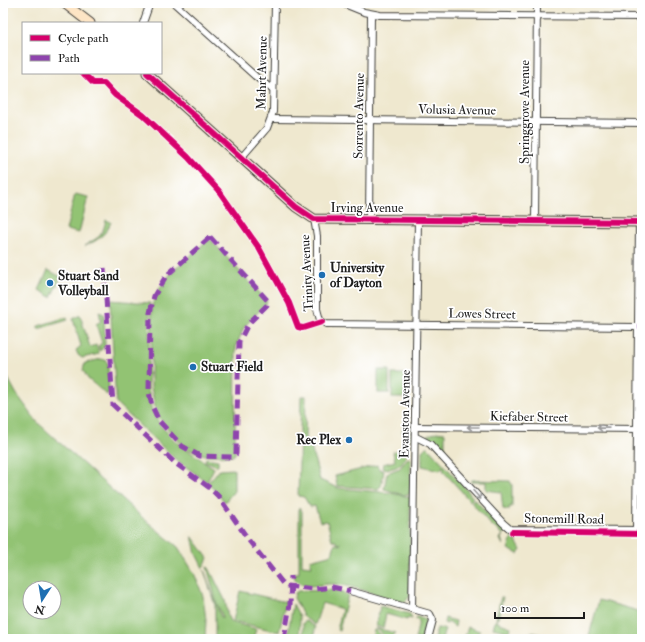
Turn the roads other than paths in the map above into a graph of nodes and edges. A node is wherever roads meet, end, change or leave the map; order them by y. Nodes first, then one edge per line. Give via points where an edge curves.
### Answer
1 (64, 3) edge
2 (150, 3) edge
3 (174, 3) edge
4 (275, 3) edge
5 (342, 3) edge
6 (537, 3) edge
7 (371, 14) junction
8 (537, 17) junction
9 (642, 17) edge
10 (89, 22) edge
11 (143, 22) edge
12 (148, 74) edge
13 (273, 90) junction
14 (272, 119) junction
15 (369, 120) junction
16 (536, 122) junction
17 (642, 123) edge
18 (241, 158) junction
19 (314, 219) junction
20 (369, 219) junction
21 (418, 220) junction
22 (535, 221) junction
23 (641, 222) edge
24 (326, 324) joint
25 (417, 324) junction
26 (638, 327) junction
27 (416, 427) junction
28 (640, 429) edge
29 (416, 437) junction
30 (639, 530) edge
31 (350, 591) dead end
32 (412, 609) junction
33 (428, 639) edge

1 - 10 street
2 - 11 street
3 - 13 street
4 - 13 street, Mahrt Avenue
5 - 7 street
6 - 8 street, Springgrove Avenue
7 - 8 street
7 - 15 street, Sorrento Avenue
8 - 9 street
8 - 16 street, Springgrove Avenue
12 - 18 street, Irving Avenue
13 - 14 street, Mahrt Avenue
14 - 15 street, Volusia Avenue
14 - 18 street, Mahrt Avenue via 268,128
15 - 16 street, Volusia Avenue
15 - 20 street, Sorrento Avenue
16 - 17 street, Volusia Avenue
16 - 22 street, Springgrove Avenue
18 - 19 street, Irving Avenue via 296,207
19 - 20 street, Irving Avenue
19 - 24 street, Trinity Avenue via 317,236 317,309 320,320
20 - 21 street, Irving Avenue
21 - 22 street, Irving Avenue
21 - 25 street, Evanston Avenue
22 - 23 street, Irving Avenue
23 - 26 street
24 - 25 street, Lowes Street
25 - 26 street, Lowes Street
25 - 27 street, Evanston Avenue
26 - 28 street
28 -> 27 street, Kiefaber Street
27 - 29 street, Evanston Avenue
28 - 30 street
29 -> 30 street, Stonemill Road via 430,444 492,512 511,529
29 - 32 street, Evanston Avenue
31 - 32 street
32 - 33 street via 432,617

